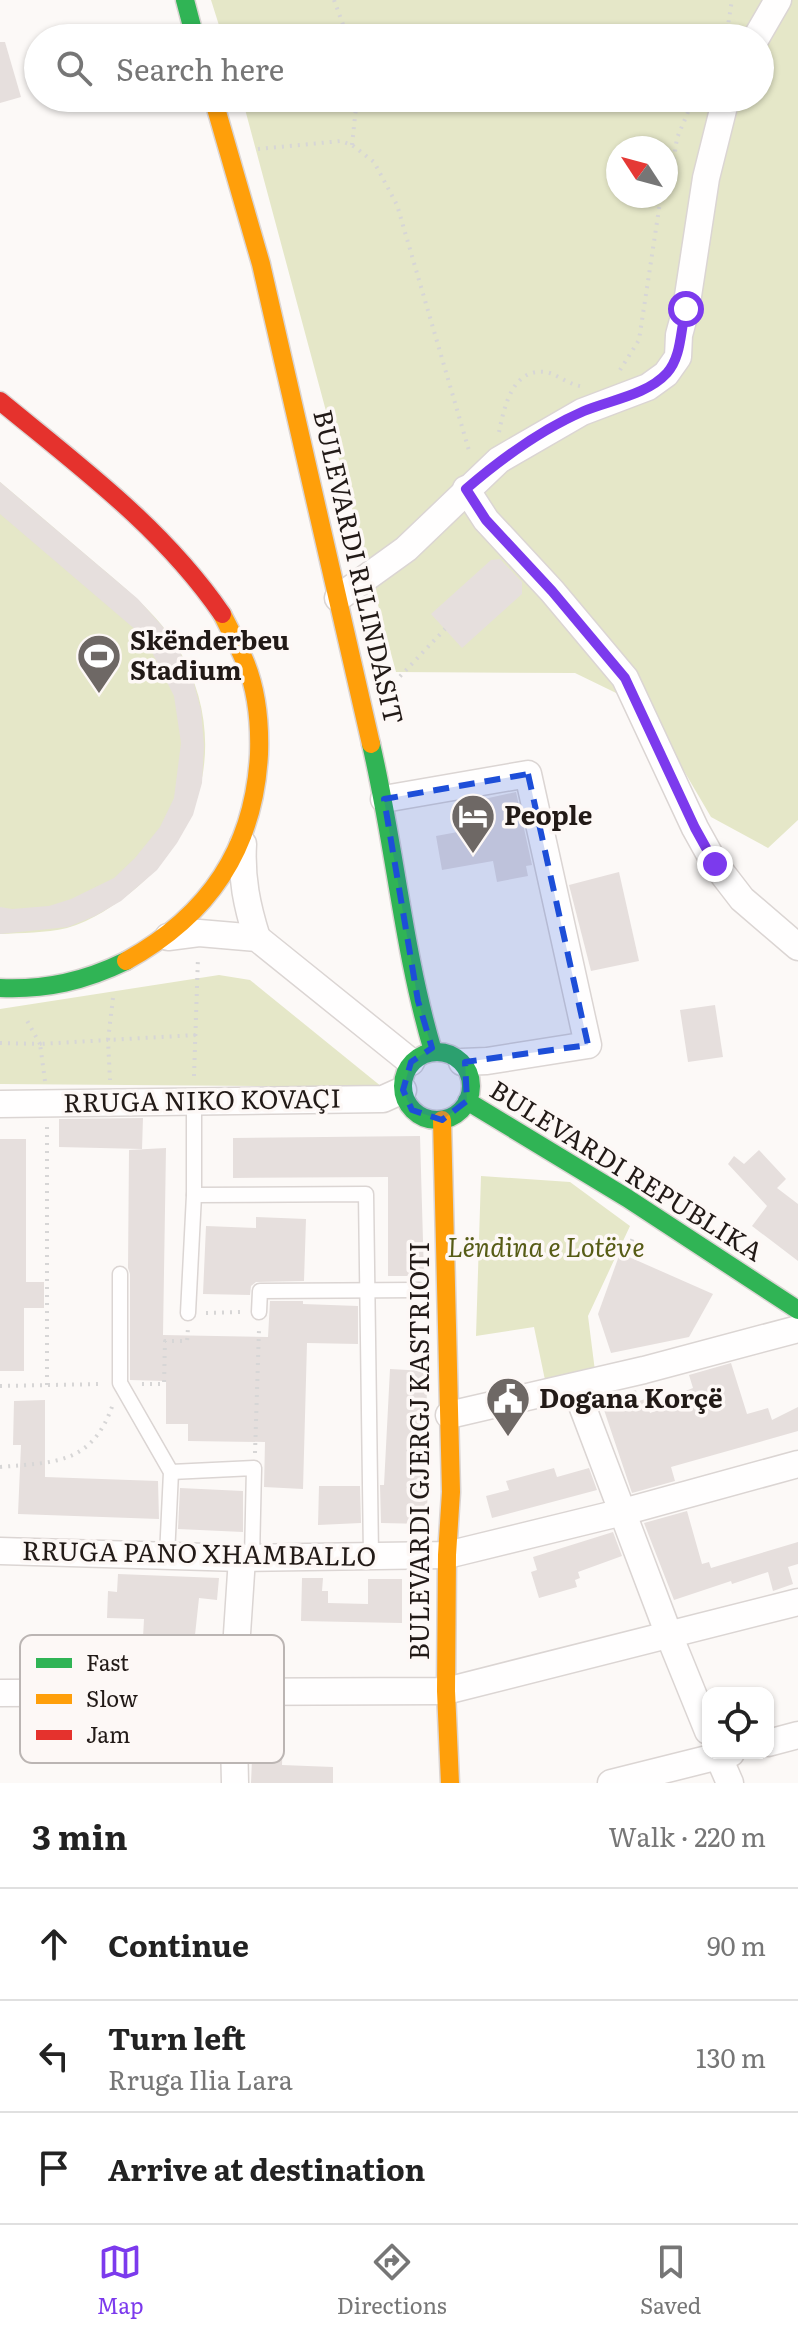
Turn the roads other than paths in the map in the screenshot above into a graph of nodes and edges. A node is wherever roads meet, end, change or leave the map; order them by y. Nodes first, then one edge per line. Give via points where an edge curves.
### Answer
1 (185, 0) edge
2 (778, 0) edge
3 (191, 24) edge
4 (764, 24) edge
5 (217, 112) edge
6 (722, 112) edge
7 (0, 401) edge
8 (466, 489) junction
9 (338, 598) junction
10 (384, 799) junction
11 (243, 839) junction
12 (168, 937) junction
13 (257, 938) junction
14 (798, 947) edge
15 (4, 988) edge
16 (422, 1057) junction
17 (462, 1062) junction
18 (403, 1090) junction
19 (467, 1101) junction
20 (194, 1103) junction
21 (0, 1104) edge
22 (442, 1120) junction
23 (194, 1195) junction
24 (120, 1274) dead end
25 (368, 1290) junction
26 (419, 1290) dead end
27 (798, 1310) edge
28 (259, 1312) road end
29 (188, 1313) road end
30 (798, 1329) edge
31 (575, 1387) junction
32 (449, 1415) junction
33 (798, 1464) edge
34 (171, 1472) junction
35 (623, 1512) junction
36 (0, 1551) edge
37 (447, 1555) junction
38 (167, 1556) junction
39 (371, 1556) junction
40 (247, 1558) junction
41 (798, 1602) edge
42 (239, 1635) edge
43 (669, 1635) junction
44 (446, 1691) junction
45 (0, 1693) edge
46 (20, 1693) edge
47 (284, 1693) edge
48 (702, 1716) edge
49 (798, 1735) edge
50 (774, 1741) edge
51 (703, 1759) edge
52 (723, 1759) edge
53 (235, 1763) edge
54 (235, 1783) edge
55 (450, 1783) edge
56 (611, 1783) edge
57 (730, 1783) edge

1 - 3 main road
2 - 4 street
5 - 9 main road, BULEVARDI RILINDASIT via 261,264
6 - 8 street via 678,357 648,387 582,412 530,440
7 - 11 main road via 162,537 225,616 247,661 260,711 261,762
8 - 9 street via 406,549
8 - 14 street via 486,520 625,678 715,864 742,899
9 - 10 main road, BULEVARDI RILINDASIT
10 - 16 main road, BULEVARDI RILINDASIT via 418,1001
10 - 17 street via 528,774 588,1045
11 - 12 main road via 204,901
11 - 13 street via 241,873
12 - 13 street via 199,933
12 - 15 main road via 77,981
13 - 16 street
16 - 17 main road via 444,1052
16 - 18 main road via 403,1079
17 - 19 main road via 471,1081
18 - 20 street, RRUGA NIKO KOVAÇI via 383,1099
18 - 22 main road via 412,1110
19 - 22 main road
19 - 27 main road, BULEVARDI REPUBLIKA
20 - 21 street, RRUGA NIKO KOVAÇI
20 - 23 lane
22 - 32 main road, BULEVARDI GJERGJ KASTRIOTI
23 - 25 lane via 366,1194
23 - 29 lane
24 - 34 lane via 120,1383
25 - 26 lane
25 - 28 lane via 260,1291
25 - 39 lane
30 - 31 street
31 - 32 street
31 - 35 street
32 - 37 main road, BULEVARDI GJERGJ KASTRIOTI
33 - 35 street, RRUGA PANO XHAMBALLO
34 - 38 lane
34 - 40 lane via 254,1468
35 - 37 street, RRUGA PANO XHAMBALLO
35 - 43 street
36 - 38 street, RRUGA PANO XHAMBALLO
37 - 39 street, RRUGA PANO XHAMBALLO
37 - 44 main road, BULEVARDI GJERGJ KASTRIOTI
38 - 40 street, RRUGA PANO XHAMBALLO
39 - 40 street, RRUGA PANO XHAMBALLO
40 - 42 street
41 - 43 street
43 - 44 street
43 - 48 street
44 - 47 street
44 - 55 main road, BULEVARDI GJERGJ KASTRIOTI
45 - 46 street
49 - 50 street
51 - 56 street
52 - 57 street
53 - 54 street

